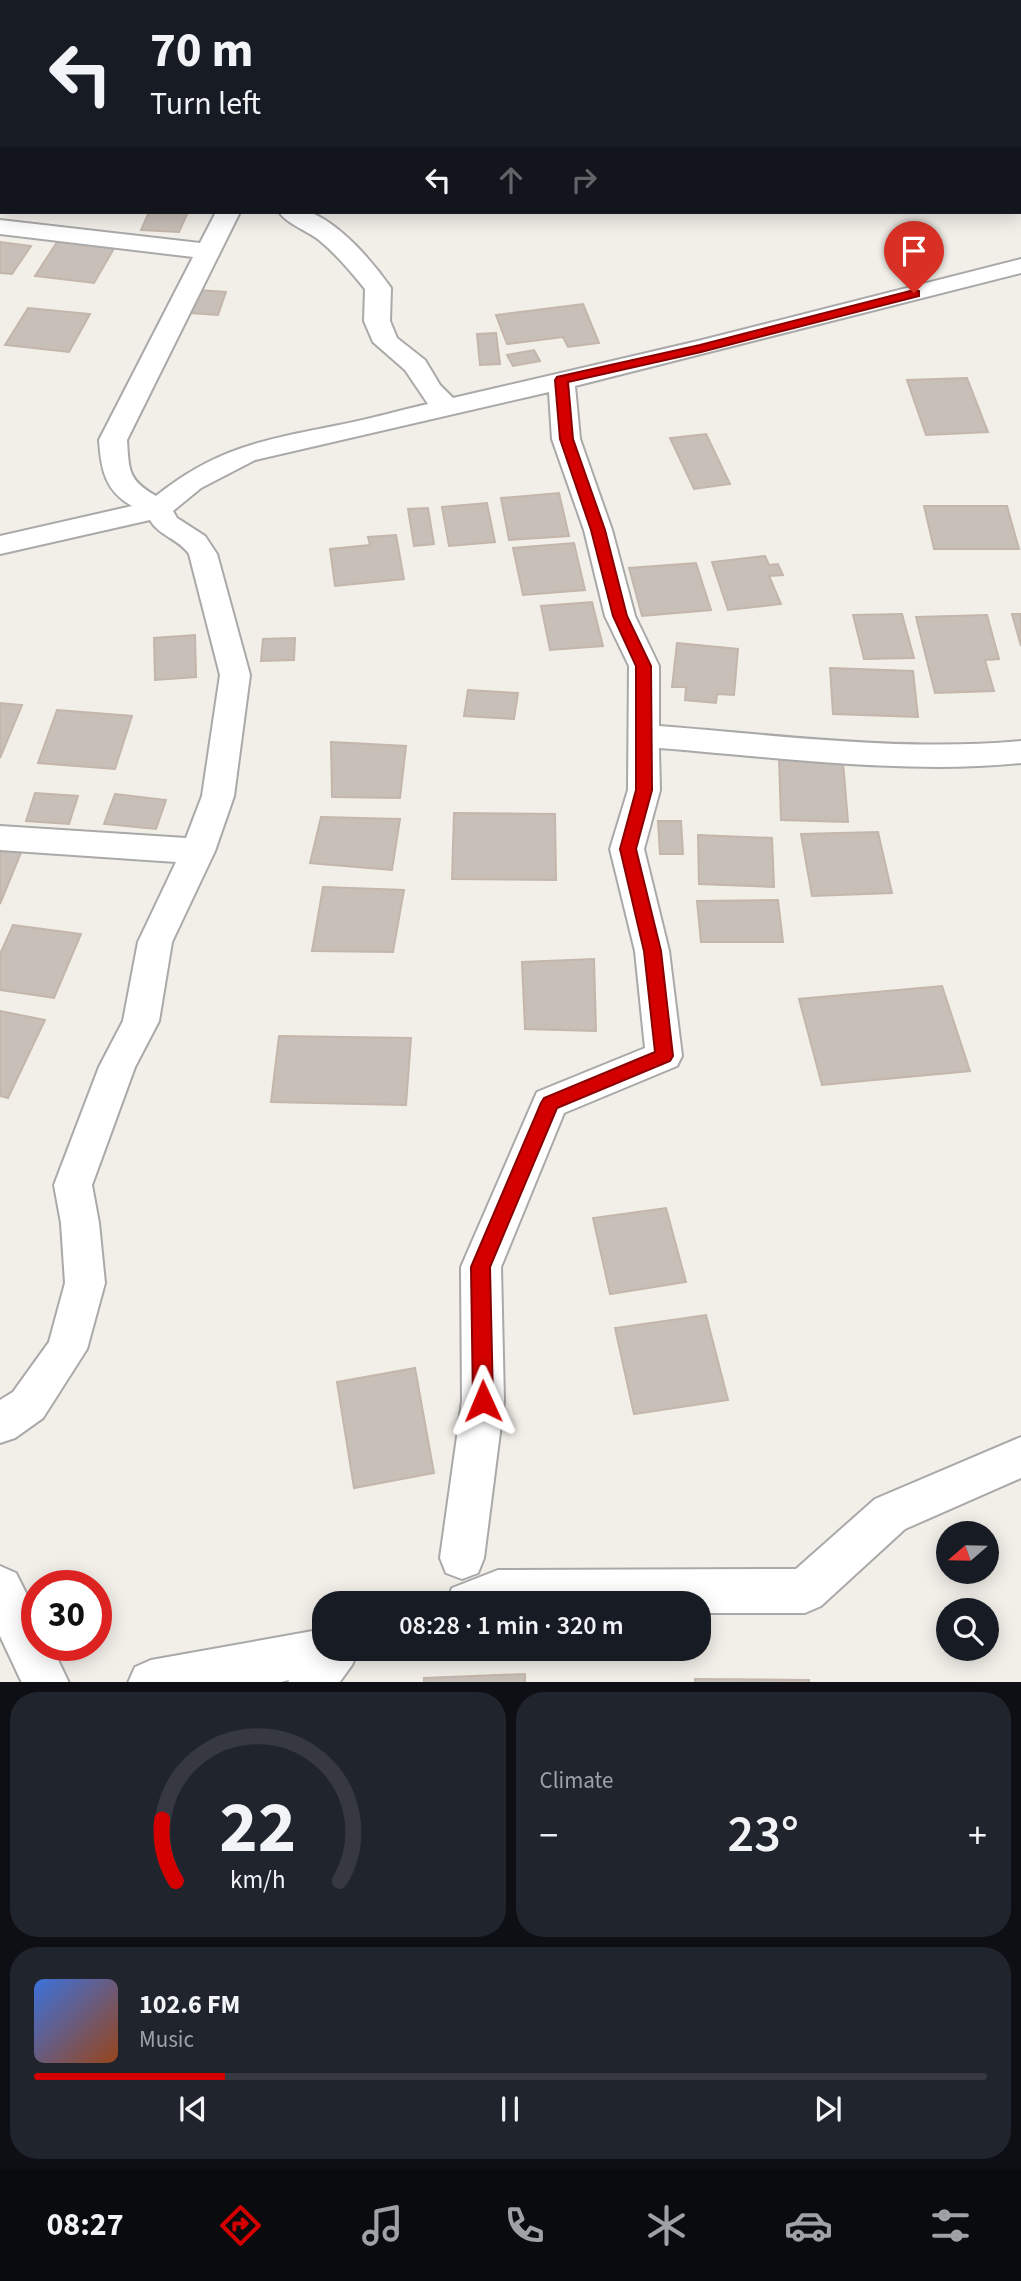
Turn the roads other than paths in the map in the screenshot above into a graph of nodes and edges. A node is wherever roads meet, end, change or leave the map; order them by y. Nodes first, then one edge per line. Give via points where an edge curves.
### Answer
1 (227, 214) edge
2 (295, 214) edge
3 (0, 227) edge
4 (208, 251) junction
5 (1021, 266) edge
6 (561, 380) junction
7 (446, 407) junction
8 (158, 509) junction
9 (0, 545) edge
10 (643, 736) junction
11 (1021, 752) edge
12 (0, 838) edge
13 (198, 851) junction
14 (0, 1424) edge
15 (1021, 1457) edge
16 (462, 1558) dead end
17 (0, 1588) edge
18 (711, 1591) edge
19 (312, 1653) edge
20 (327, 1661) edge
21 (46, 1682) edge
22 (151, 1682) edge
23 (312, 1682) edge

1 - 4 street
2 - 7 street via 328,236 378,288 377,321 386,342 416,366
3 - 4 street
4 - 8 street via 113,440 115,471 128,492
5 - 6 street
6 - 7 street
6 - 10 street via 566,439 598,530 620,616 643,666
7 - 8 street via 245,454 191,482
8 - 9 street
8 - 13 street via 166,524 195,542 203,554 235,675 218,796
10 - 11 street via 835,751 981,756
10 - 16 street via 644,790 628,849 652,951 664,1056 550,1103 481,1267 483,1401
12 - 13 street
13 - 14 street via 155,942 141,1020 117,1067 73,1185 85,1283 67,1349 27,1405
15 - 18 street via 890,1514 805,1591
17 - 21 street
19 - 22 street
20 - 23 street

